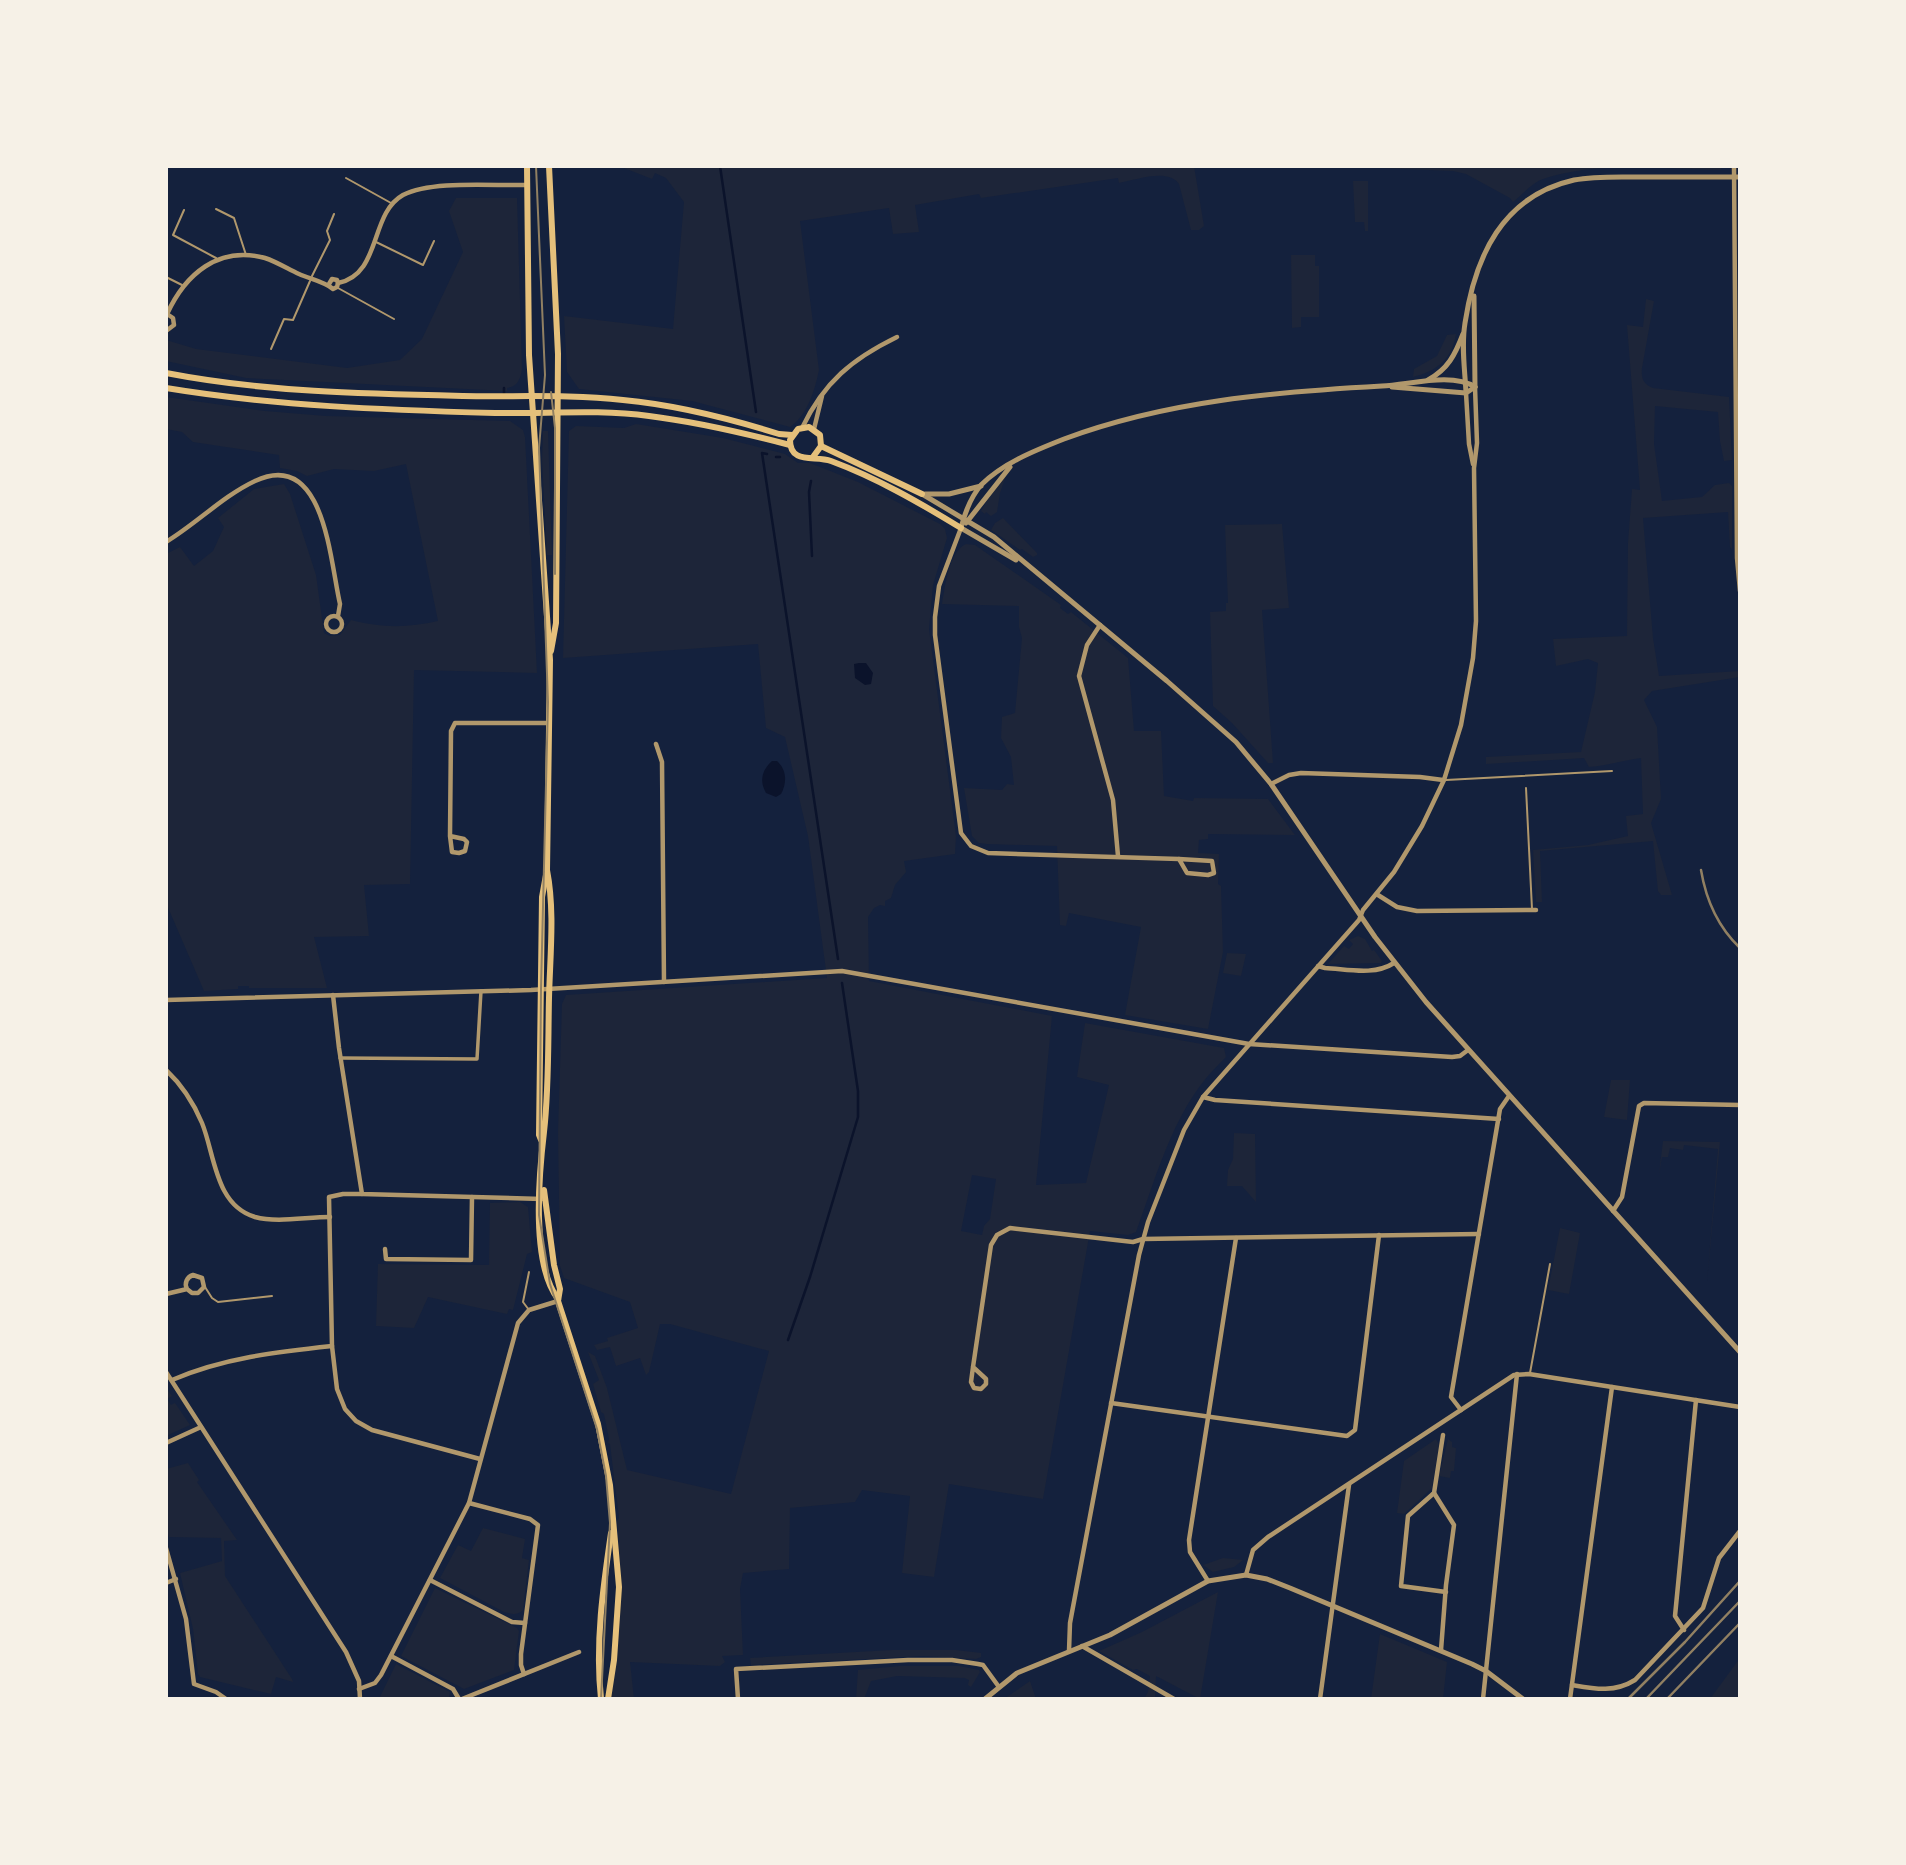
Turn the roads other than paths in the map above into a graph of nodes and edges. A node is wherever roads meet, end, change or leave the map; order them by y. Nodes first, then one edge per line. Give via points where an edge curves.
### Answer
1 (527, 166) edge
2 (549, 166) edge
3 (1734, 166) edge
4 (1737, 177) edge
5 (346, 178) dead end
6 (527, 185) junction
7 (392, 203) junction
8 (216, 209) dead end
9 (184, 211) dead end
10 (334, 215) dead end
11 (434, 241) dead end
12 (375, 242) junction
13 (246, 255) junction
14 (219, 259) junction
15 (166, 278) edge
16 (311, 279) junction
17 (183, 285) junction
18 (338, 285) junction
19 (1474, 286) junction
20 (167, 314) edge
21 (394, 319) dead end
22 (166, 331) edge
23 (1464, 331) junction
24 (897, 337) dead end
25 (271, 349) dead end
26 (166, 373) edge
27 (1465, 381) junction
28 (1425, 382) junction
29 (1385, 386) junction
30 (1475, 387) junction
31 (166, 388) edge
32 (823, 392) junction
33 (1466, 393) junction
34 (532, 396) junction
35 (558, 396) junction
36 (558, 412) junction
37 (534, 413) junction
38 (802, 428) junction
39 (814, 429) junction
40 (792, 435) junction
41 (790, 445) junction
42 (821, 446) junction
43 (813, 457) junction
44 (1014, 462) junction
45 (1474, 468) junction
46 (1738, 478) edge
47 (981, 486) junction
48 (922, 494) junction
49 (966, 519) junction
50 (961, 528) junction
51 (166, 542) edge
52 (1024, 565) junction
53 (1740, 591) edge
54 (338, 616) dead end
55 (1100, 625) junction
56 (550, 660) junction
57 (550, 723) junction
58 (656, 744) dead end
59 (1612, 771) dead end
60 (1444, 780) junction
61 (1271, 784) junction
62 (1527, 788) dead end
63 (450, 836) junction
64 (1118, 856) junction
65 (1179, 859) junction
66 (547, 870) junction
67 (1378, 895) junction
68 (1534, 910) joint
69 (1361, 916) junction
70 (1394, 962) junction
71 (1318, 966) junction
72 (664, 982) junction
73 (541, 989) junction
74 (550, 989) junction
75 (481, 991) junction
76 (333, 995) junction
77 (166, 1000) edge
78 (1248, 1044) junction
79 (1468, 1050) junction
80 (340, 1058) junction
81 (166, 1070) edge
82 (1509, 1096) junction
83 (1203, 1097) junction
84 (1740, 1105) edge
85 (1499, 1119) junction
86 (542, 1141) junction
87 (362, 1194) junction
88 (472, 1197) junction
89 (542, 1198) junction
90 (1613, 1211) junction
91 (330, 1217) junction
92 (1479, 1234) junction
93 (1379, 1236) junction
94 (1236, 1238) junction
95 (1143, 1239) junction
96 (386, 1249) dead end
97 (1550, 1264) dead end
98 (529, 1272) dead end
99 (204, 1287) junction
100 (187, 1289) junction
101 (166, 1294) edge
102 (272, 1296) dead end
103 (558, 1300) junction
104 (529, 1310) junction
105 (332, 1346) junction
106 (1740, 1352) edge
107 (973, 1367) junction
108 (166, 1372) edge
109 (1517, 1374) junction
110 (1529, 1374) junction
111 (172, 1380) junction
112 (1612, 1387) junction
113 (1696, 1400) junction
114 (1111, 1403) junction
115 (1740, 1407) edge
116 (1461, 1410) junction
117 (1209, 1416) junction
118 (201, 1427) junction
119 (1443, 1435) dead end
120 (166, 1443) edge
121 (480, 1459) junction
122 (1349, 1484) junction
123 (1434, 1493) junction
124 (469, 1503) junction
125 (612, 1524) junction
126 (1740, 1531) edge
127 (166, 1548) edge
128 (1246, 1575) junction
129 (176, 1579) junction
130 (430, 1580) junction
131 (1208, 1581) junction
132 (166, 1583) edge
133 (1446, 1592) junction
134 (1333, 1605) junction
135 (525, 1623) junction
136 (1684, 1630) junction
137 (1081, 1645) junction
138 (1069, 1650) junction
139 (1441, 1650) junction
140 (579, 1652) dead end
141 (391, 1656) junction
142 (1486, 1671) junction
143 (524, 1674) junction
144 (1572, 1685) junction
145 (999, 1686) junction
146 (359, 1689) junction
147 (226, 1699) edge
148 (360, 1699) edge
149 (460, 1699) edge
150 (601, 1699) edge
151 (608, 1699) edge
152 (738, 1699) edge
153 (985, 1699) edge
154 (1174, 1699) edge
155 (1320, 1699) edge
156 (1483, 1699) edge
157 (1523, 1699) edge
158 (1570, 1699) edge

1 - 6 main road
2 - 35 main road
3 - 4 street
4 - 19 street via 1605,177 1575,180 1540,192 1509,215 1484,250
4 - 46 street
5 - 7 lane
6 - 7 street via 429,188 412,191
6 - 34 main road
7 - 12 street
8 - 13 lane via 234,218
9 - 14 lane via 173,235
10 - 16 lane via 327,231 330,240
11 - 12 lane via 423,265
12 - 18 street via 357,274
13 - 14 street
13 - 16 street via 270,260
14 - 17 street
15 - 17 lane
16 - 18 street via 333,289
16 - 25 lane via 293,320 284,319
17 - 20 street
18 - 21 lane
19 - 23 street
19 - 30 street
20 - 22 street via 174,325
23 - 27 street
23 - 28 street via 1454,357
24 - 32 street via 847,366
26 - 34 main road via 287,390
27 - 28 street
27 - 30 street
27 - 33 street
28 - 29 street
29 - 33 street
29 - 44 street via 1286,391 1172,409 1087,430
30 - 33 street
30 - 45 street
31 - 37 main road via 310,405
32 - 38 street
32 - 39 street
33 - 45 street
34 - 35 main road
34 - 37 main road
35 - 36 main road
35 - 40 main road via 673,407
36 - 37 main road
36 - 41 main road via 648,416
36 - 56 main road via 556,623
37 - 56 main road
38 - 39 main road
38 - 40 main road
39 - 42 main road
40 - 41 main road
41 - 43 main road via 800,458
42 - 43 main road
42 - 48 main road
43 - 50 main road via 880,482
44 - 47 street
44 - 49 street
45 - 60 street via 1473,658 1461,726
46 - 53 street
47 - 48 street
47 - 49 street via 966,508
48 - 49 street
49 - 50 street
49 - 52 street
50 - 52 street
50 - 64 street via 942,577 935,617 963,837 983,852
51 - 54 street via 256,480 277,475 294,479 316,501 340,604
52 - 55 street
55 - 61 street via 1225,730
55 - 64 street via 1087,645 1079,676 1113,800
56 - 57 main road
57 - 63 street via 455,723 451,731
57 - 66 main road
58 - 72 street via 662,762
59 - 60 lane
60 - 61 street via 1301,773
60 - 67 street via 1409,850
61 - 69 street
62 - 68 lane
63 - 63 street via 452,852 465,851 467,842
64 - 65 street
65 - 65 street via 1187,873 1213,873 1212,861
66 - 73 main road via 542,897
66 - 74 main road
67 - 68 street via 1397,907 1417,911
67 - 69 street
69 - 70 street
69 - 71 street
70 - 71 street via 1368,971
70 - 79 street
71 - 78 street
72 - 74 street
72 - 78 street via 852,972
73 - 74 street
73 - 75 street
73 - 86 main road
74 - 86 main road
75 - 76 street
75 - 80 street via 477,1059
76 - 77 street
76 - 80 street
78 - 79 street via 1452,1057
78 - 83 street
79 - 82 street
80 - 87 street
81 - 91 street via 196,1110 222,1188 237,1207 264,1218
82 - 85 street
82 - 90 street
83 - 85 street
83 - 95 street via 1184,1130
84 - 90 street via 1639,1106 1622,1197
85 - 92 street
86 - 89 main road
87 - 88 street
87 - 91 street via 329,1197
88 - 89 street
88 - 96 street via 471,1260 386,1259
89 - 103 main road via 560,1289
90 - 106 street
91 - 105 street
92 - 93 street
92 - 116 street via 1451,1397
93 - 94 street
93 - 117 street via 1355,1430 1347,1436
94 - 95 street
94 - 117 street
95 - 107 street via 1133,1242 1014,1227 1000,1233 991,1245
95 - 114 street
97 - 110 lane
98 - 104 lane via 523,1302
99 - 100 street via 198,1293
99 - 100 street via 202,1278 194,1275 187,1280
99 - 102 lane via 218,1302
100 - 101 street
103 - 104 street
103 - 125 main road via 598,1424
104 - 121 street via 513,1338
105 - 111 street via 237,1359
105 - 121 street via 340,1399 356,1421 372,1430
107 - 107 street via 987,1381 979,1389 971,1382
108 - 111 street
109 - 110 street
109 - 116 street
109 - 142 street
110 - 112 street
111 - 118 street
112 - 113 street
112 - 144 street
113 - 115 street
113 - 136 street via 1675,1616
114 - 117 street
114 - 138 street via 1070,1623
116 - 122 street
117 - 131 street via 1189,1545
118 - 120 street
118 - 146 street via 346,1652
119 - 123 street
121 - 124 street
122 - 128 street via 1253,1550
122 - 134 street
123 - 133 street via 1454,1525
123 - 133 street via 1408,1516 1401,1586
124 - 130 street
124 - 135 street via 538,1525
125 - 150 main road via 598,1646
125 - 151 main road via 619,1587
126 - 136 street via 1719,1558 1707,1600
127 - 129 street
128 - 131 street
128 - 134 street
129 - 132 street
129 - 147 street via 189,1631 194,1684
130 - 135 street via 512,1622
130 - 141 street
131 - 137 street via 1148,1616
133 - 139 street
134 - 139 street
134 - 155 street
135 - 143 street
136 - 144 street via 1629,1684 1607,1690
137 - 138 street
137 - 154 street
138 - 145 street
139 - 142 street
140 - 143 street
141 - 146 street via 375,1683
141 - 149 street via 453,1689
142 - 156 street
142 - 157 street
143 - 149 street
144 - 158 street
145 - 152 street via 983,1665 908,1660 736,1670
145 - 153 street
146 - 148 street

